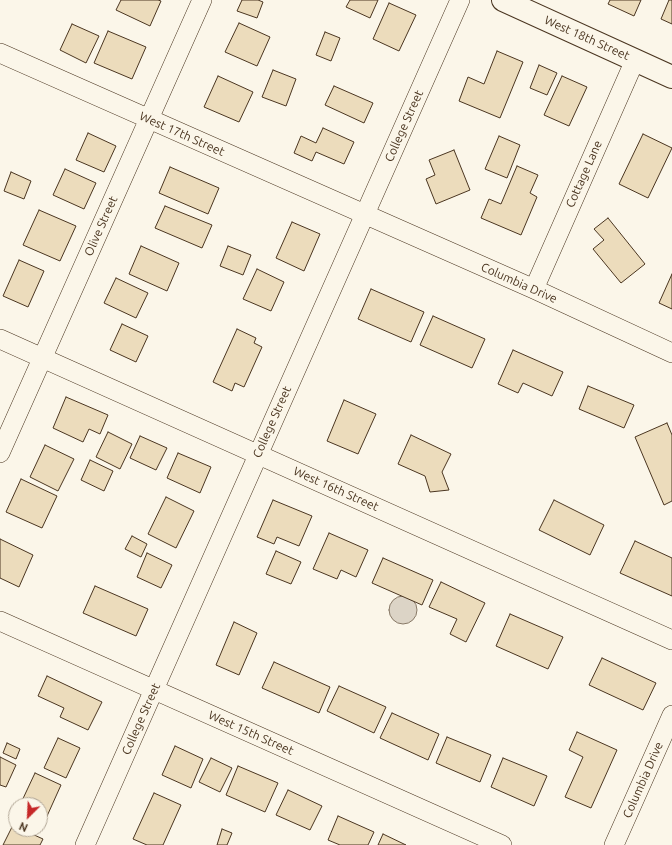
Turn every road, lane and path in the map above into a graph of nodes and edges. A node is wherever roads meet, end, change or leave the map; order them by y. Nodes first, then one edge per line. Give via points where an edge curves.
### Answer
1 (202, 0) edge
2 (460, 0) edge
3 (503, 0) edge
4 (0, 53) edge
5 (635, 60) junction
6 (672, 77) edge
7 (149, 119) junction
8 (364, 215) junction
9 (534, 289) junction
10 (0, 339) edge
11 (672, 354) edge
12 (42, 358) junction
13 (0, 452) edge
14 (258, 454) junction
15 (0, 621) edge
16 (672, 640) edge
17 (154, 690) junction
18 (672, 715) edge
19 (85, 845) edge
20 (502, 845) edge
21 (614, 845) edge

1 - 7 street, Olive Street
2 - 8 street, College Street
3 - 5 main road, West 18th Street
4 - 7 street, West 17th Street
5 - 6 main road, West 18th Street
5 - 9 street, Cottage Lane
7 - 8 street, West 17th Street
7 - 12 street, Olive Street
8 - 9 street, Columbia Drive
8 - 14 street, College Street
9 - 11 street, Columbia Drive
10 - 12 street, West 16th Street
12 - 13 street, Olive Street
12 - 14 street, West 16th Street
14 - 16 street, West 16th Street
14 - 17 street, College Street
15 - 17 street, West 15th Street
17 - 19 street, College Street
17 - 20 street, West 15th Street
18 - 21 street, Columbia Drive

